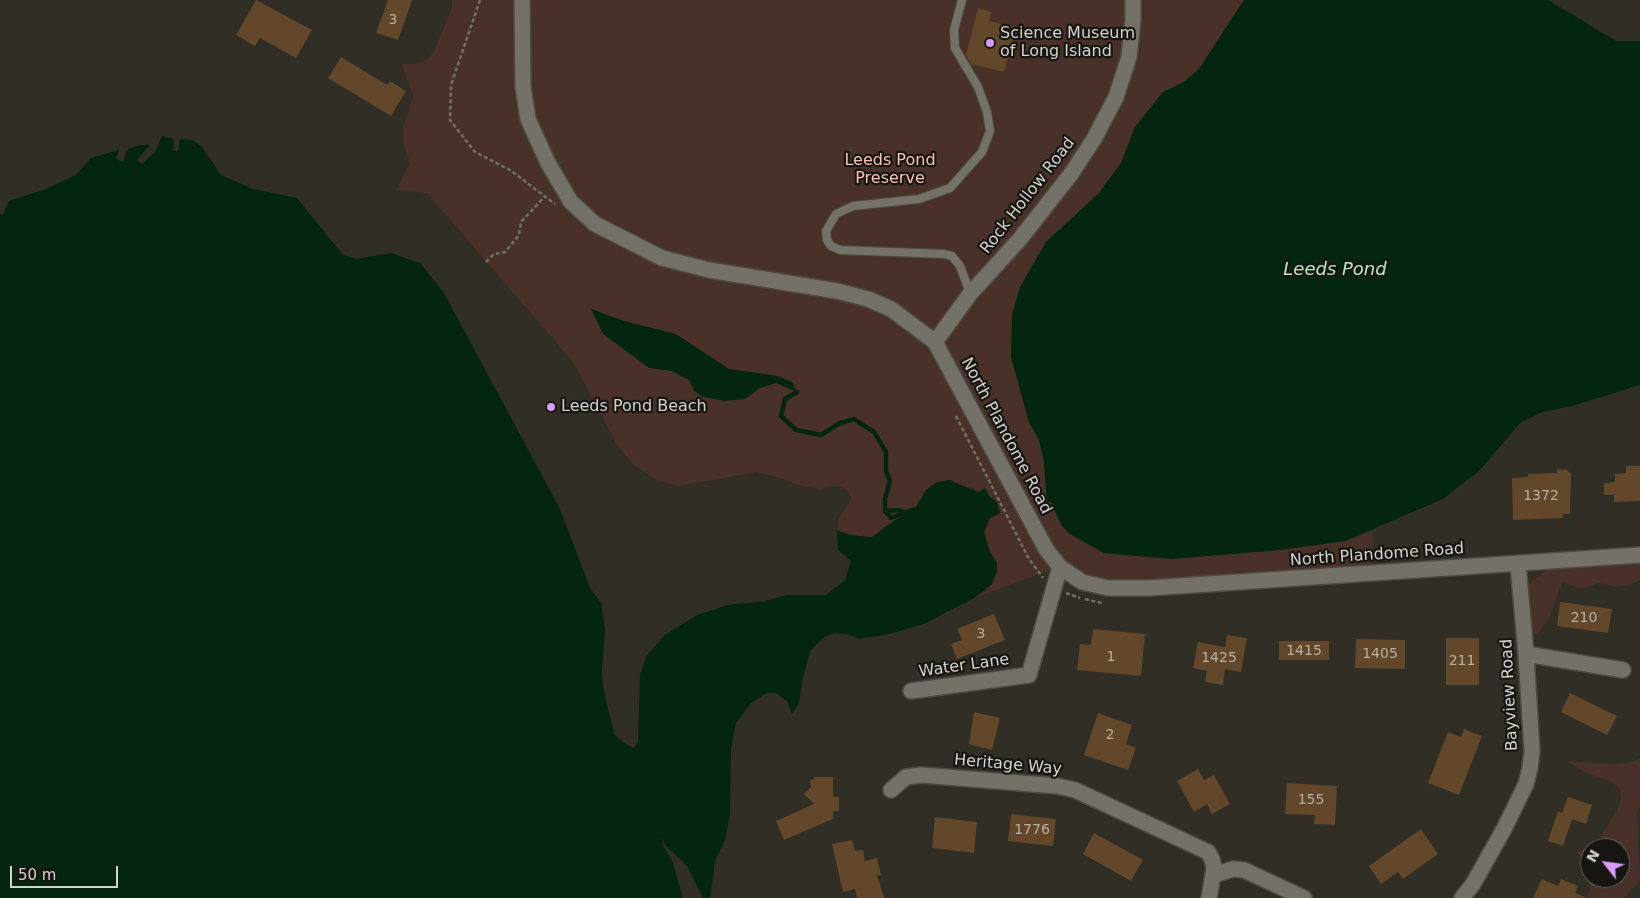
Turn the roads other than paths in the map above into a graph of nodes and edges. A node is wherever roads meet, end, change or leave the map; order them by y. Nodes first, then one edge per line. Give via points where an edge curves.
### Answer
1 (522, 0) edge
2 (962, 0) edge
3 (1133, 0) edge
4 (970, 294) junction
5 (935, 342) junction
6 (1640, 555) edge
7 (1518, 564) junction
8 (1060, 567) junction
9 (1526, 654) junction
10 (1623, 670) dead end
11 (911, 691) dead end
12 (891, 790) dead end
13 (1214, 876) junction
14 (1209, 898) edge
15 (1304, 898) edge
16 (1462, 898) edge

1 - 5 street, North Plandome Road via 523,87 528,119 548,163 572,202 595,224 662,258 709,270 836,290 868,299 891,309
2 - 4 lane via 954,30 955,48 978,87 987,112 990,131 982,152 950,188 919,200 853,206 836,214 826,231 831,246 840,250 952,256 960,266
3 - 4 street, Rock Hollow Road via 1129,57 1116,97 1094,139 1020,239
4 - 5 street, Rock Hollow Road
5 - 8 street, North Plandome Road via 1046,549
6 - 7 street, North Plandome Road
7 - 8 street, North Plandome Road via 1116,588 1082,582
7 - 9 street, Bayview Road
8 - 11 street, Water Lane via 1029,675
9 - 10 street
9 - 16 street, Bayview Road via 1532,751 1526,784 1474,884
12 - 13 street, Heritage Way via 906,777 921,775 1067,787 1199,846 1212,859
13 - 14 street
13 - 15 street via 1233,869 1244,870

